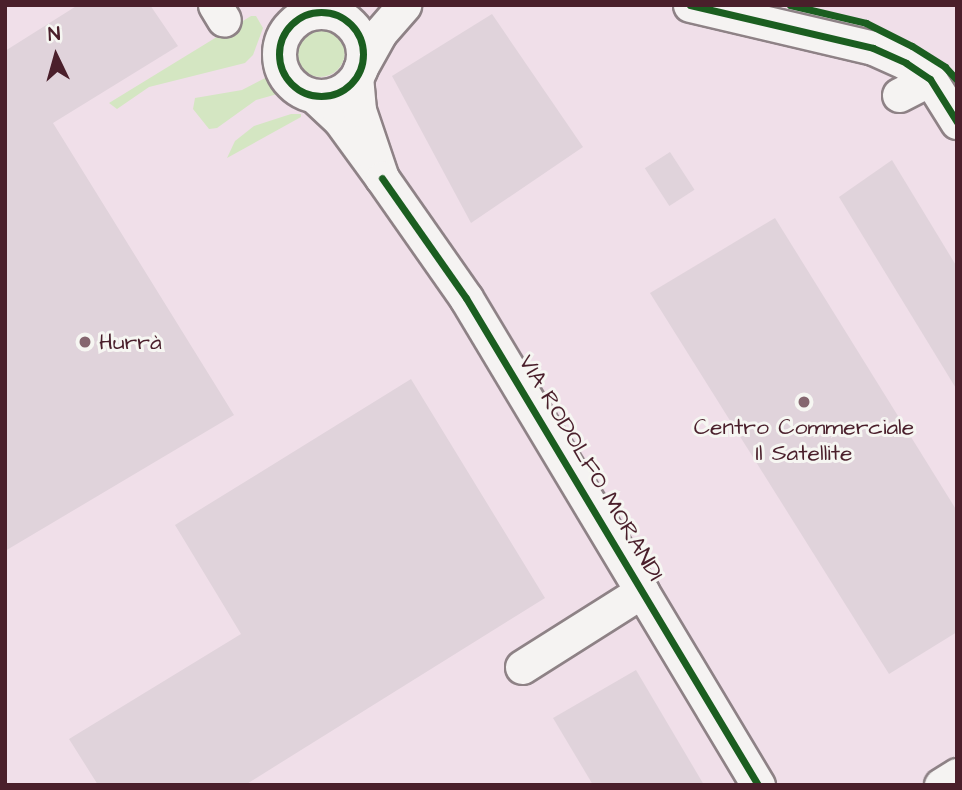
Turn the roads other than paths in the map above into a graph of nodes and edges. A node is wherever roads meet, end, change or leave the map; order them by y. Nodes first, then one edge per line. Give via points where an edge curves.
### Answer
1 (270, 5) edge
2 (378, 5) edge
3 (404, 5) edge
4 (690, 5) edge
5 (324, 11) edge
6 (280, 44) junction
7 (358, 74) junction
8 (930, 79) junction
9 (900, 95) dead end
10 (314, 96) junction
11 (957, 122) edge
12 (382, 178) junction
13 (642, 591) junction
14 (522, 667) dead end
15 (957, 775) edge
16 (758, 785) edge
17 (941, 785) edge

1 - 6 street
2 - 5 street
3 - 7 street via 380,33
4 - 8 street via 873,48
5 - 6 street via 298,19
5 - 7 street via 351,25 361,41
6 - 10 street via 284,75 299,90
7 - 10 street via 340,92
7 - 12 street, VIA RODOLFO MORANDI via 359,110
8 - 9 street
8 - 11 street
10 - 12 street, VIA RODOLFO MORANDI via 340,119
12 - 13 street, VIA RODOLFO MORANDI via 466,298
13 - 14 street
13 - 16 street, VIA RODOLFO MORANDI
15 - 17 street

